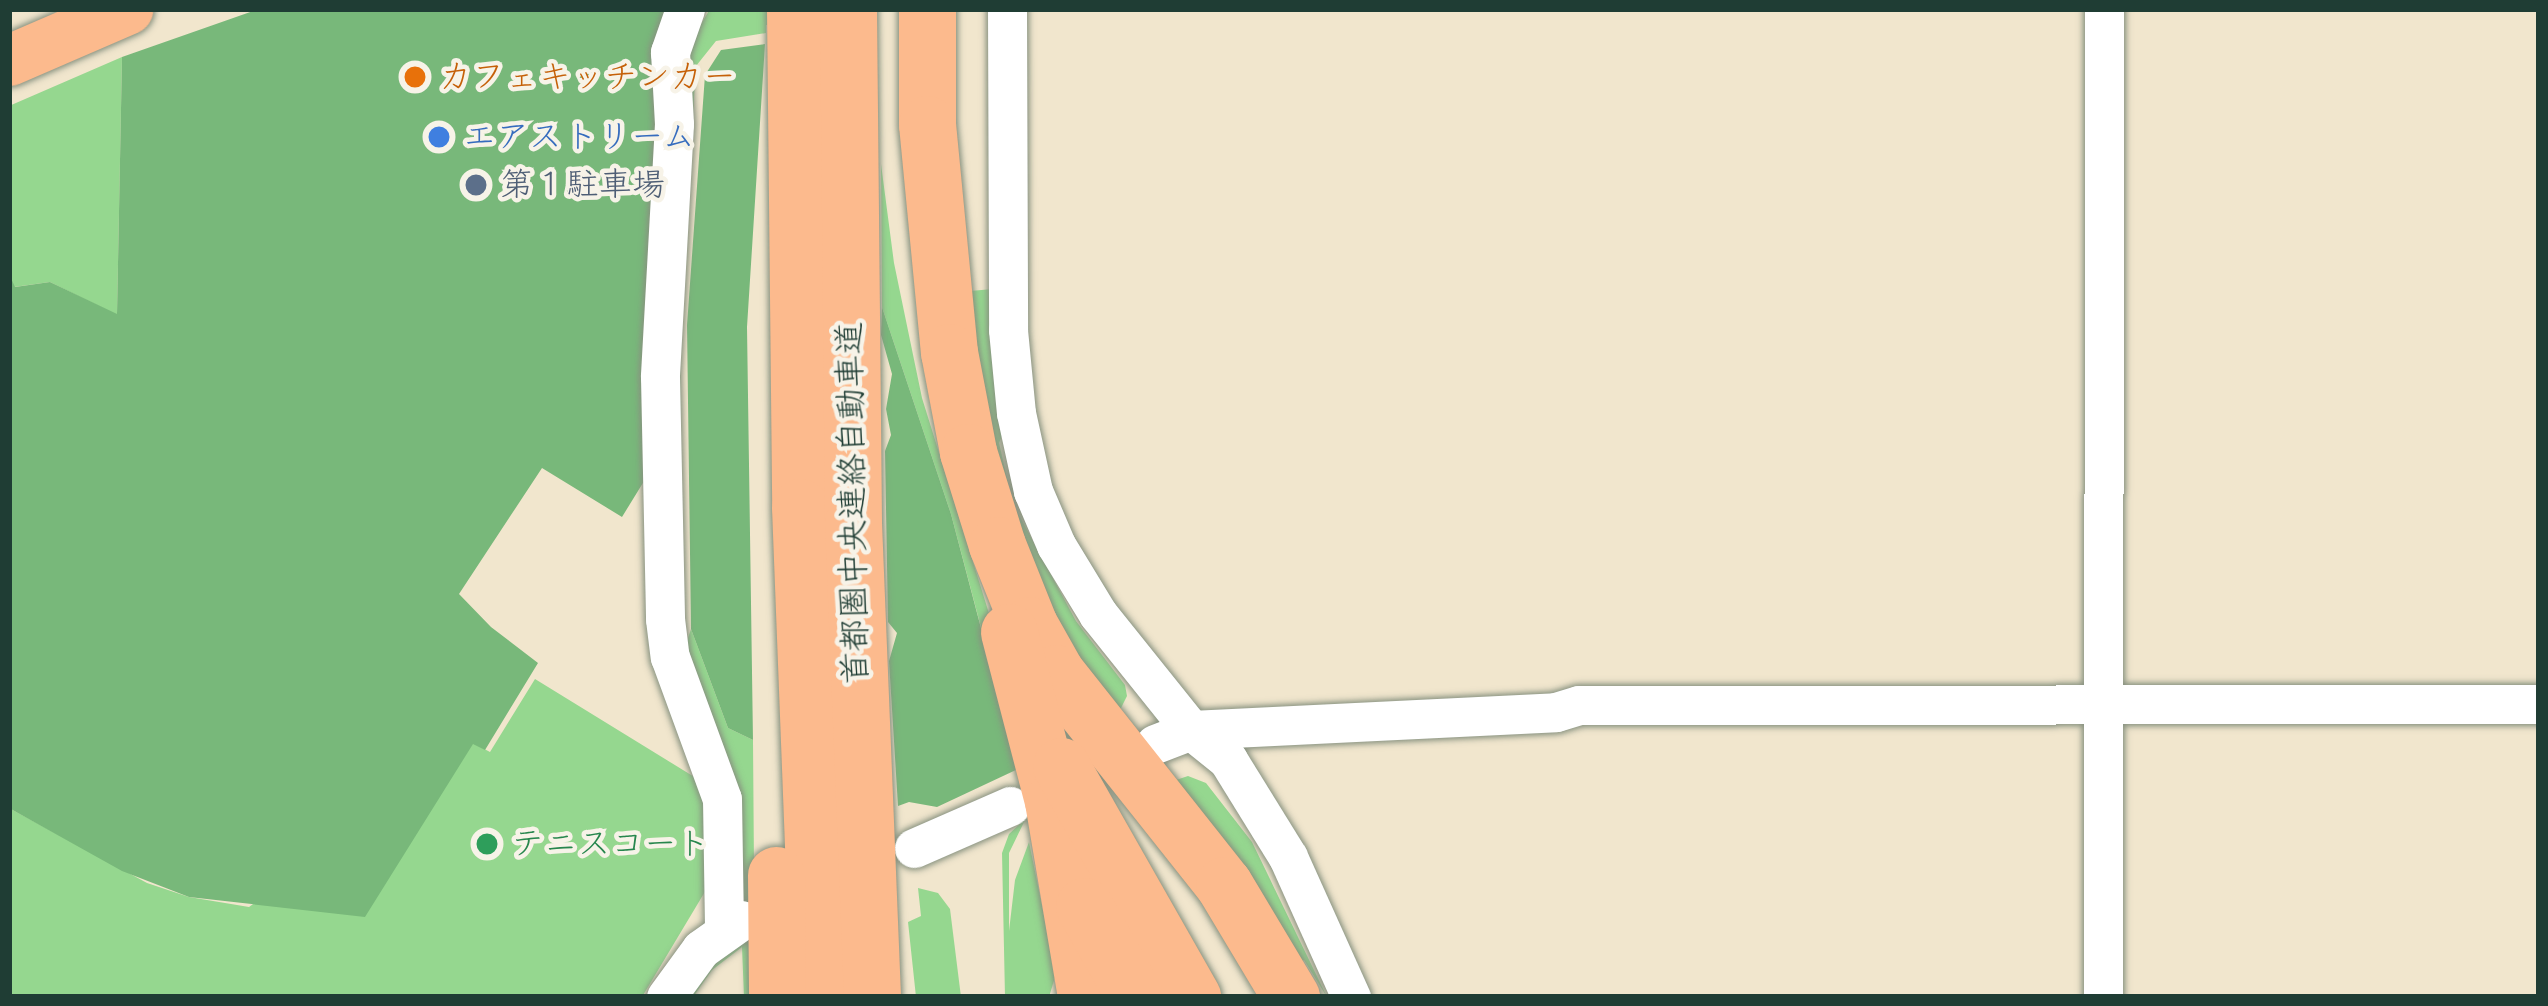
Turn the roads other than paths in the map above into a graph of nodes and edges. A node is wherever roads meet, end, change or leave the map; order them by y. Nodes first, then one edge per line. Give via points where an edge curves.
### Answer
1 (127, 9) edge
2 (686, 9) edge
3 (897, 9) edge
4 (927, 9) edge
5 (1007, 9) edge
6 (2104, 9) edge
7 (816, 33) edge
8 (9, 60) edge
9 (1025, 682) junction
10 (2103, 704) junction
11 (2539, 704) edge
12 (858, 705) junction
13 (1149, 736) junction
14 (1032, 804) junction
15 (914, 848) dead end
16 (1062, 866) junction
17 (1089, 981) edge
18 (666, 997) edge
19 (777, 997) edge
20 (819, 997) edge
21 (872, 997) edge
22 (889, 997) edge
23 (1135, 997) edge
24 (1165, 997) edge
25 (1192, 997) edge
26 (1227, 997) edge
27 (1257, 997) edge
28 (1291, 997) edge
29 (1352, 997) edge
30 (2104, 997) edge

1 - 8 main road
2 - 18 street via 670,52 665,620 670,657 722,799 733,924
3 - 9 highway via 915,323 973,535
4 - 13 highway via 933,204 959,416 978,490 1029,625
5 - 13 street via 1008,330 1016,413 1033,491
6 - 10 street
7 - 12 highway, 首都圏中央連絡自動車道
7 - 19 highway via 766,318
7 - 20 highway, 首都圏中央連絡自動車道 via 800,507
9 - 14 highway
9 - 25 highway via 1064,774
10 - 11 street
10 - 13 street via 1579,705
10 - 30 street
12 - 21 highway, 首都圏中央連絡自動車道
12 - 22 highway
13 - 26 highway via 1151,851
13 - 27 highway
13 - 28 highway
13 - 29 street via 1228,760 1276,838
14 - 15 street
14 - 16 highway
14 - 24 highway
16 - 17 highway
16 - 23 highway

